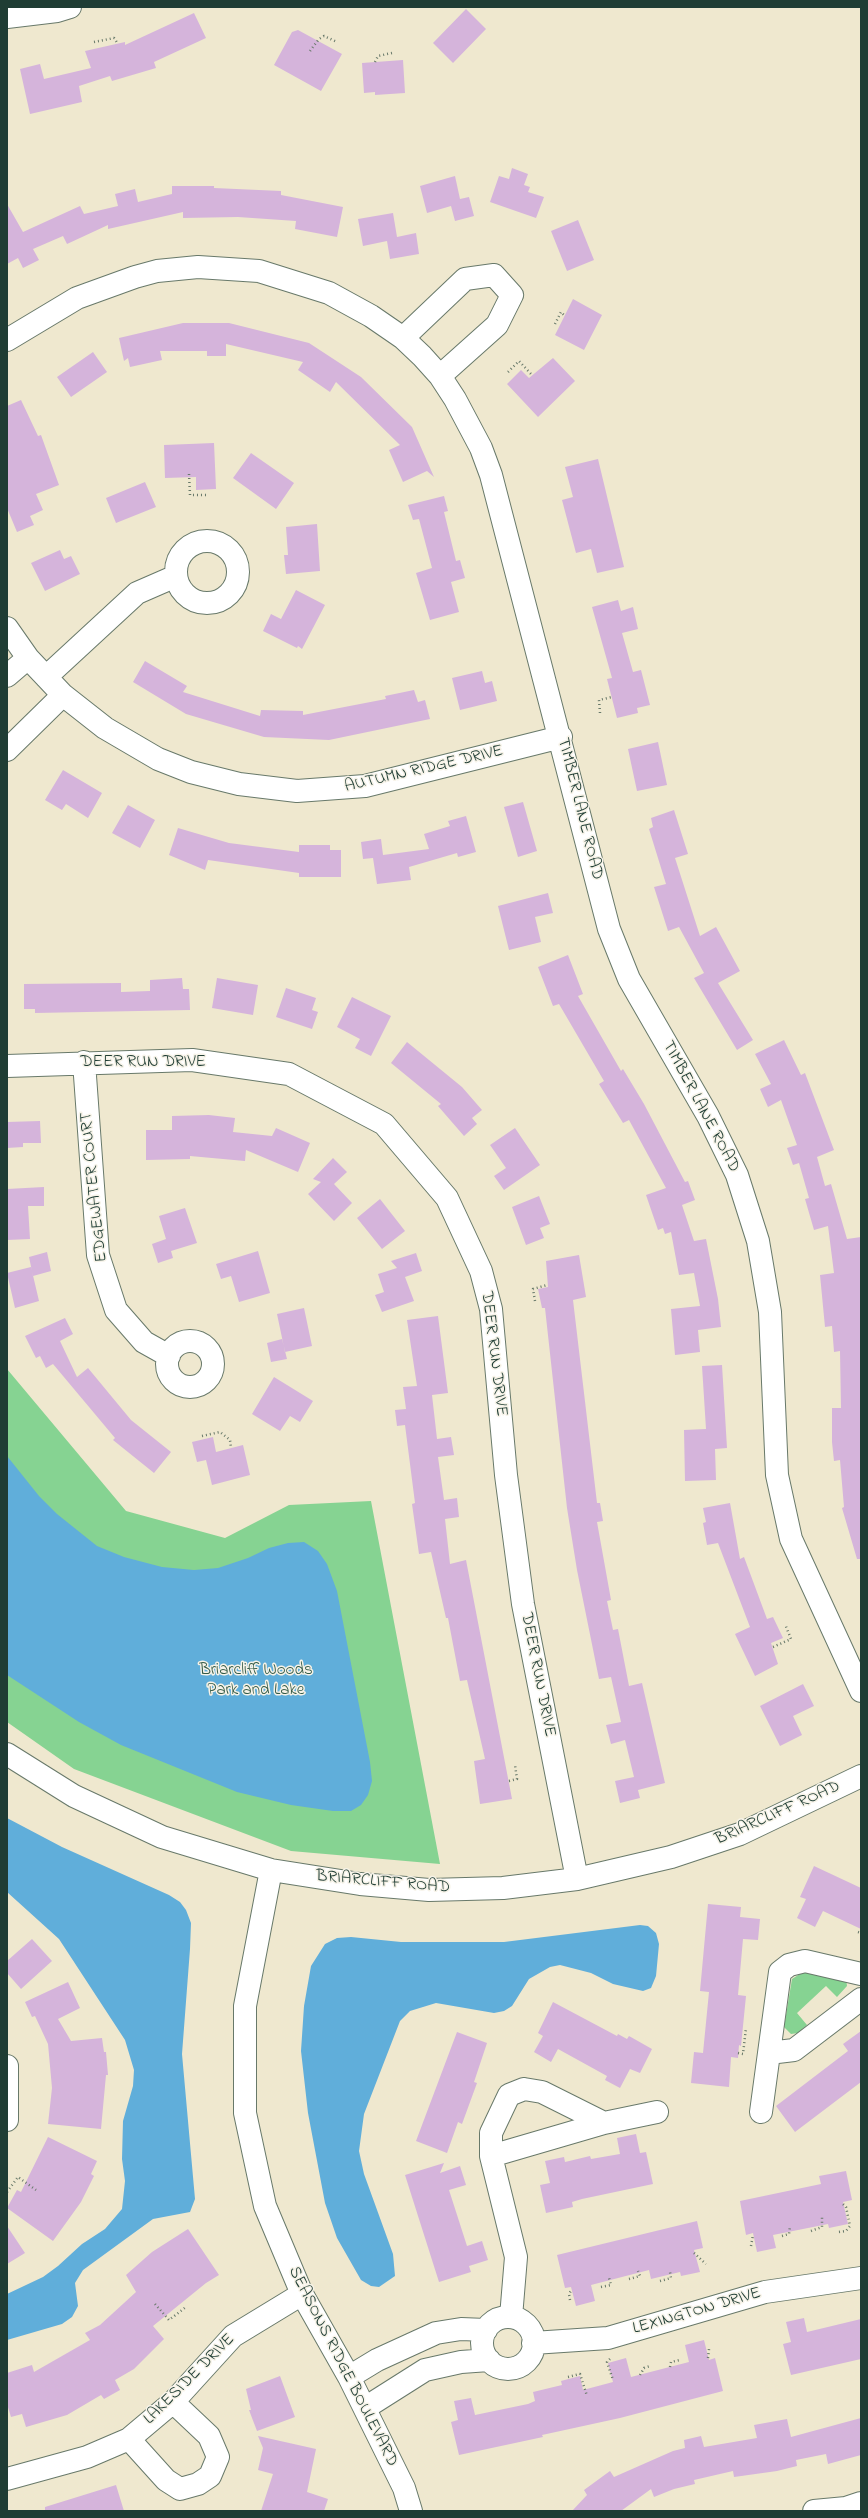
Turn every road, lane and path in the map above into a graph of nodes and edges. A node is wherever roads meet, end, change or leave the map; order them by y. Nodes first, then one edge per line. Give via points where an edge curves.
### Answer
1 (70, 7) edge
2 (7, 17) edge
3 (94, 42) dead end
4 (337, 42) dead end
5 (118, 44) dead end
6 (310, 51) dead end
7 (392, 53) dead end
8 (375, 62) dead end
9 (564, 315) dead end
10 (554, 324) dead end
11 (403, 338) junction
12 (7, 340) edge
13 (508, 372) dead end
14 (532, 375) dead end
15 (440, 376) junction
16 (189, 474) dead end
17 (207, 495) dead end
18 (176, 576) dead end
19 (7, 628) edge
20 (28, 658) junction
21 (7, 676) edge
22 (46, 677) junction
23 (64, 695) junction
24 (612, 697) dead end
25 (600, 713) dead end
26 (561, 737) junction
27 (7, 750) edge
28 (84, 1062) junction
29 (7, 1066) edge
30 (547, 1285) dead end
31 (535, 1301) dead end
32 (169, 1356) dead end
33 (202, 1436) dead end
34 (231, 1448) dead end
35 (785, 1624) dead end
36 (773, 1647) dead end
37 (861, 1691) edge
38 (7, 1754) edge
39 (515, 1765) dead end
40 (861, 1776) edge
41 (510, 1781) dead end
42 (271, 1870) junction
43 (577, 1879) junction
44 (861, 1974) edge
45 (861, 1999) edge
46 (746, 2028) dead end
47 (738, 2053) dead end
48 (769, 2053) junction
49 (7, 2066) edge
50 (657, 2112) dead end
51 (761, 2112) dead end
52 (7, 2120) edge
53 (604, 2123) junction
54 (491, 2156) junction
55 (36, 2190) dead end
56 (7, 2192) edge
57 (843, 2204) dead end
58 (822, 2217) dead end
59 (790, 2226) dead end
60 (811, 2231) dead end
61 (839, 2232) dead end
62 (753, 2235) dead end
63 (782, 2236) dead end
64 (751, 2246) dead end
65 (694, 2253) dead end
66 (706, 2264) dead end
67 (638, 2271) dead end
68 (670, 2272) dead end
69 (609, 2278) dead end
70 (861, 2278) edge
71 (629, 2279) dead end
72 (660, 2281) dead end
73 (601, 2287) dead end
74 (572, 2289) dead end
75 (302, 2294) junction
76 (570, 2300) dead end
77 (155, 2304) dead end
78 (186, 2308) dead end
79 (511, 2317) junction
80 (486, 2330) junction
81 (533, 2342) junction
82 (709, 2350) dead end
83 (708, 2358) dead end
84 (489, 2360) junction
85 (680, 2360) dead end
86 (607, 2362) dead end
87 (650, 2366) dead end
88 (670, 2367) dead end
89 (640, 2375) dead end
90 (349, 2377) junction
91 (568, 2377) dead end
92 (613, 2380) dead end
93 (587, 2396) dead end
94 (173, 2402) junction
95 (365, 2408) junction
96 (129, 2439) junction
97 (7, 2479) edge
98 (861, 2503) edge
99 (411, 2511) edge
100 (814, 2511) edge

1 - 2 street
3 - 5 path via 114,38
4 - 6 path via 324,36
7 - 8 path via 378,56
9 - 10 path via 561,312
11 - 12 street, TIMBER LANE ROAD via 347,302 316,288 258,271 210,267 157,271 114,283 77,298
11 - 15 street, TIMBER LANE ROAD
11 - 15 street via 466,279 494,275 512,295 497,325
13 - 14 path via 519,361
15 - 26 street, TIMBER LANE ROAD via 470,423 492,475
16 - 17 path via 190,495
18 - 22 street via 138,593
19 - 20 street, AUTUMN RIDGE DRIVE
20 - 21 street
20 - 22 street, AUTUMN RIDGE DRIVE
22 - 23 street, AUTUMN RIDGE DRIVE
23 - 26 street, AUTUMN RIDGE DRIVE via 105,728 158,759 213,778 274,790 327,790 370,785
23 - 27 street
24 - 25 path via 599,700
26 - 37 street, TIMBER LANE ROAD via 608,929 629,979 708,1116 737,1175 758,1241 770,1312 777,1475 791,1539
28 - 29 street, DEER RUN DRIVE
28 - 32 street, EDGEWATER COURT via 98,1255 116,1310 144,1342
28 - 43 street, DEER RUN DRIVE via 192,1060 289,1074 384,1124 447,1198 481,1271 491,1309 506,1475 523,1604
30 - 31 path via 533,1289
33 - 34 path via 220,1432 230,1440
35 - 36 path via 791,1639
38 - 42 street, BRIARCLIFF ROAD via 74,1796 162,1837
39 - 41 path via 517,1779
40 - 43 street, BRIARCLIFF ROAD via 740,1834 671,1857
42 - 43 street, BRIARCLIFF ROAD via 360,1884 429,1890 503,1888
42 - 75 street, SEASONS RIDGE BOULEVARD via 244,2006 245,2113 265,2206
44 - 48 street via 805,1961 789,1965 780,1972
45 - 48 street via 794,2050
46 - 47 path via 743,2054
48 - 51 street
49 - 52 street
50 - 53 street
53 - 54 street
53 - 54 street via 542,2092 524,2089 509,2095 491,2133
54 - 79 street via 516,2257
55 - 56 path via 18,2177
57 - 61 path via 850,2226 846,2231
58 - 60 path via 822,2227
59 - 63 path via 789,2234
62 - 64 path
65 - 66 path
67 - 71 path via 640,2276
68 - 72 path via 672,2278
69 - 73 path via 611,2285
70 - 81 street, LEXINGTON DRIVE via 765,2292 608,2338
74 - 76 path via 569,2294
75 - 90 street, SEASONS RIDGE BOULEVARD
75 - 94 street, LAKESIDE DRIVE via 233,2336
77 - 78 path via 169,2320
79 - 80 street via 495,2320
79 - 81 street via 526,2324
80 - 84 street via 482,2345
80 - 90 street via 461,2329 436,2333 377,2360
81 - 84 street via 529,2356 518,2366 501,2368
82 - 83 path
84 - 95 street via 460,2362 425,2370
85 - 88 path via 671,2362
86 - 92 path
87 - 89 path via 644,2368
90 - 95 street, SEASONS RIDGE BOULEVARD
91 - 93 path via 580,2374
94 - 96 street, LAKESIDE DRIVE
94 - 96 street via 209,2436 218,2457 210,2476 198,2484 180,2489 166,2480
95 - 99 street, SEASONS RIDGE BOULEVARD via 404,2488
96 - 97 street, LAKESIDE DRIVE via 87,2457
98 - 100 street via 846,2508

